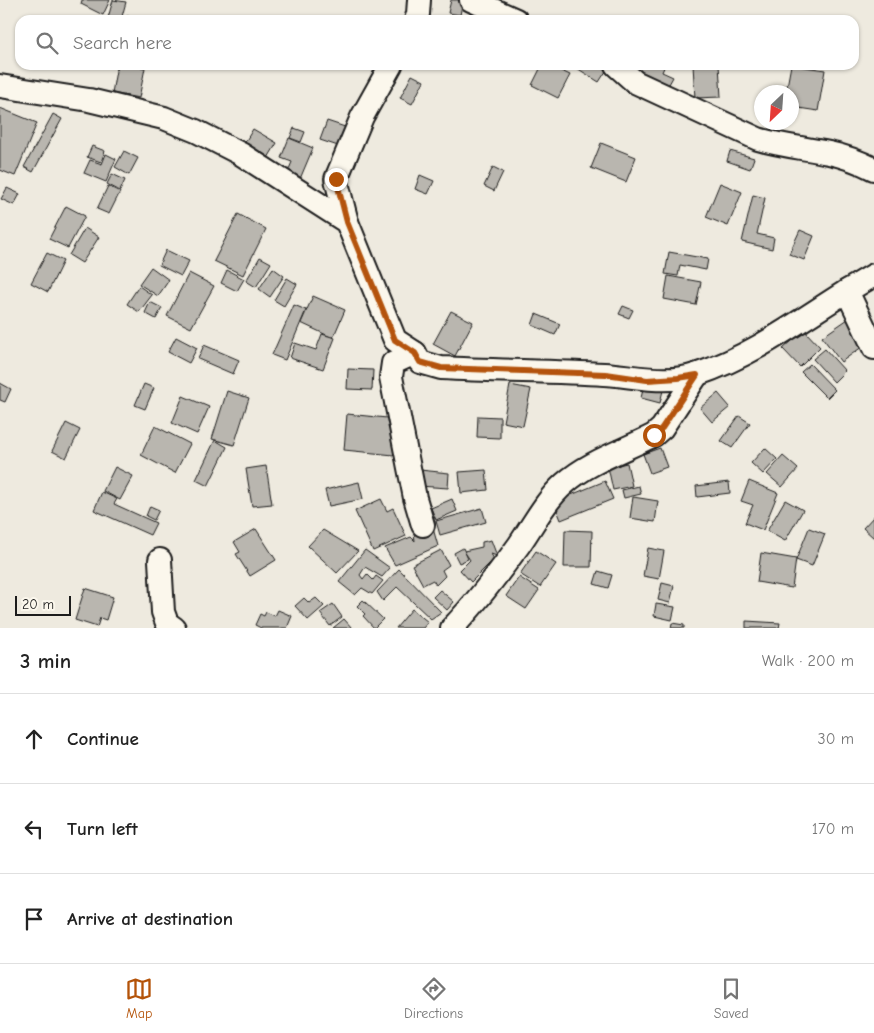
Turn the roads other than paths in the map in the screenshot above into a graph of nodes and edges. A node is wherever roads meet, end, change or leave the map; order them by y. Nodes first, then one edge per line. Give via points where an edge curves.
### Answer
1 (419, 0) edge
2 (472, 0) edge
3 (418, 15) edge
4 (505, 15) edge
5 (388, 70) edge
6 (622, 70) edge
7 (0, 86) edge
8 (874, 169) edge
9 (347, 222) junction
10 (874, 274) edge
11 (847, 292) junction
12 (874, 348) edge
13 (415, 353) junction
14 (697, 375) junction
15 (423, 525) dead end
16 (160, 560) dead end
17 (174, 628) edge
18 (452, 628) edge

1 - 3 street
2 - 4 street
5 - 9 street via 362,117 336,179
6 - 8 street via 635,82 758,139 830,153
7 - 9 street via 89,100 164,118 241,154
9 - 13 street via 395,340
10 - 11 street
11 - 12 street
11 - 14 street via 746,354
13 - 14 street via 420,362 441,368 606,374 647,380
13 - 15 street via 393,363 391,377
14 - 18 street via 654,435 582,470 552,496 495,576
16 - 17 street via 163,612 167,623

